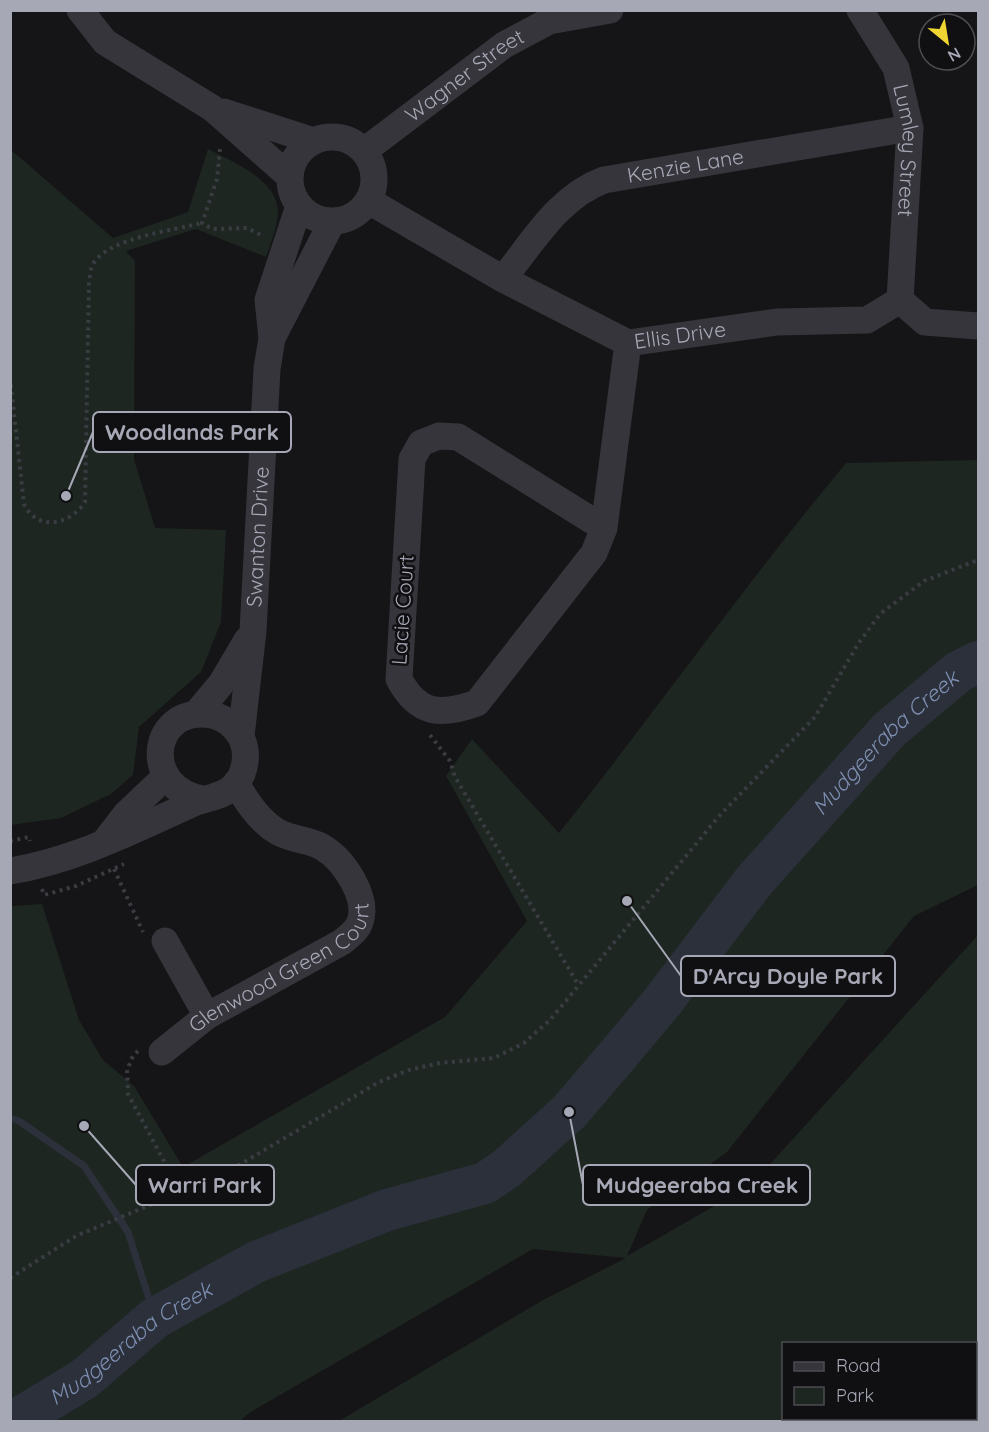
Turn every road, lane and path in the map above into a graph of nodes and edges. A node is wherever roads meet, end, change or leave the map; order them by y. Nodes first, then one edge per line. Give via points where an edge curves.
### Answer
1 (80, 10) edge
2 (610, 10) edge
3 (860, 10) edge
4 (212, 108) junction
5 (910, 128) junction
6 (314, 141) junction
7 (364, 151) junction
8 (290, 176) junction
9 (369, 201) junction
10 (299, 206) junction
11 (332, 222) junction
12 (202, 223) junction
13 (279, 263) junction
14 (504, 279) junction
15 (900, 300) junction
16 (978, 326) edge
17 (272, 338) junction
18 (628, 343) junction
19 (10, 377) edge
20 (604, 528) junction
21 (978, 560) edge
22 (253, 631) junction
23 (196, 714) junction
24 (433, 723) junction
25 (241, 736) junction
26 (165, 777) junction
27 (236, 783) junction
28 (202, 800) junction
29 (102, 846) junction
30 (10, 871) edge
31 (165, 941) dead end
32 (579, 987) junction
33 (207, 1016) junction
34 (162, 1052) joint
35 (181, 1193) junction
36 (10, 1278) edge

1 - 4 street via 105,42
2 - 7 street, Wagner Street via 549,21 504,45
3 - 5 street, Lumley Street via 896,68
4 - 6 street
4 - 8 street
4 - 12 path via 221,140 217,179
5 - 14 street, Kenzie Lane via 604,180 585,187 565,201
5 - 15 street, Lumley Street
6 - 7 street via 335,136 346,138
6 - 8 street via 297,156
7 - 9 street via 375,175
8 - 10 street
9 - 11 street via 359,212
9 - 14 street, Ellis Drive
10 - 11 street via 314,217
10 - 13 street, Swanton Drive
11 - 17 street, Swanton Drive
12 - 13 path via 212,229 238,227 256,232 263,236
12 - 19 path via 117,245 93,265 89,283 85,502 64,520 38,522 24,504
13 - 17 street, Swanton Drive via 268,300
14 - 18 street, Ellis Drive
15 - 16 street via 925,322
15 - 18 street, Ellis Drive via 867,320 777,322
17 - 22 street, Swanton Drive
18 - 20 street
20 - 24 street via 594,553 477,703
20 - 24 street, Lacie Court via 458,437 439,436 421,443 412,459 399,679 409,697
21 - 32 path via 924,581 880,614 815,717 720,815
22 - 23 street, Swanton Drive via 221,684
22 - 25 street, Swanton Drive
23 - 25 street via 222,718
23 - 26 street, Swanton Drive via 178,722 164,738 160,765
24 - 32 path via 455,777
25 - 27 street, Swanton Drive via 246,760
26 - 28 street via 175,789
26 - 29 street via 126,814
27 - 28 street via 215,798
27 - 33 street, Glenwood Green Court via 245,799 278,832 308,840 341,863 363,904 362,919 342,942
28 - 29 street
29 - 30 street
31 - 33 street
32 - 35 path via 524,1043 494,1058 419,1067 379,1082 224,1174
33 - 34 street, Glenwood Green Court
34 - 35 path via 142,1048 133,1056 126,1082 128,1094
35 - 36 path via 76,1236

